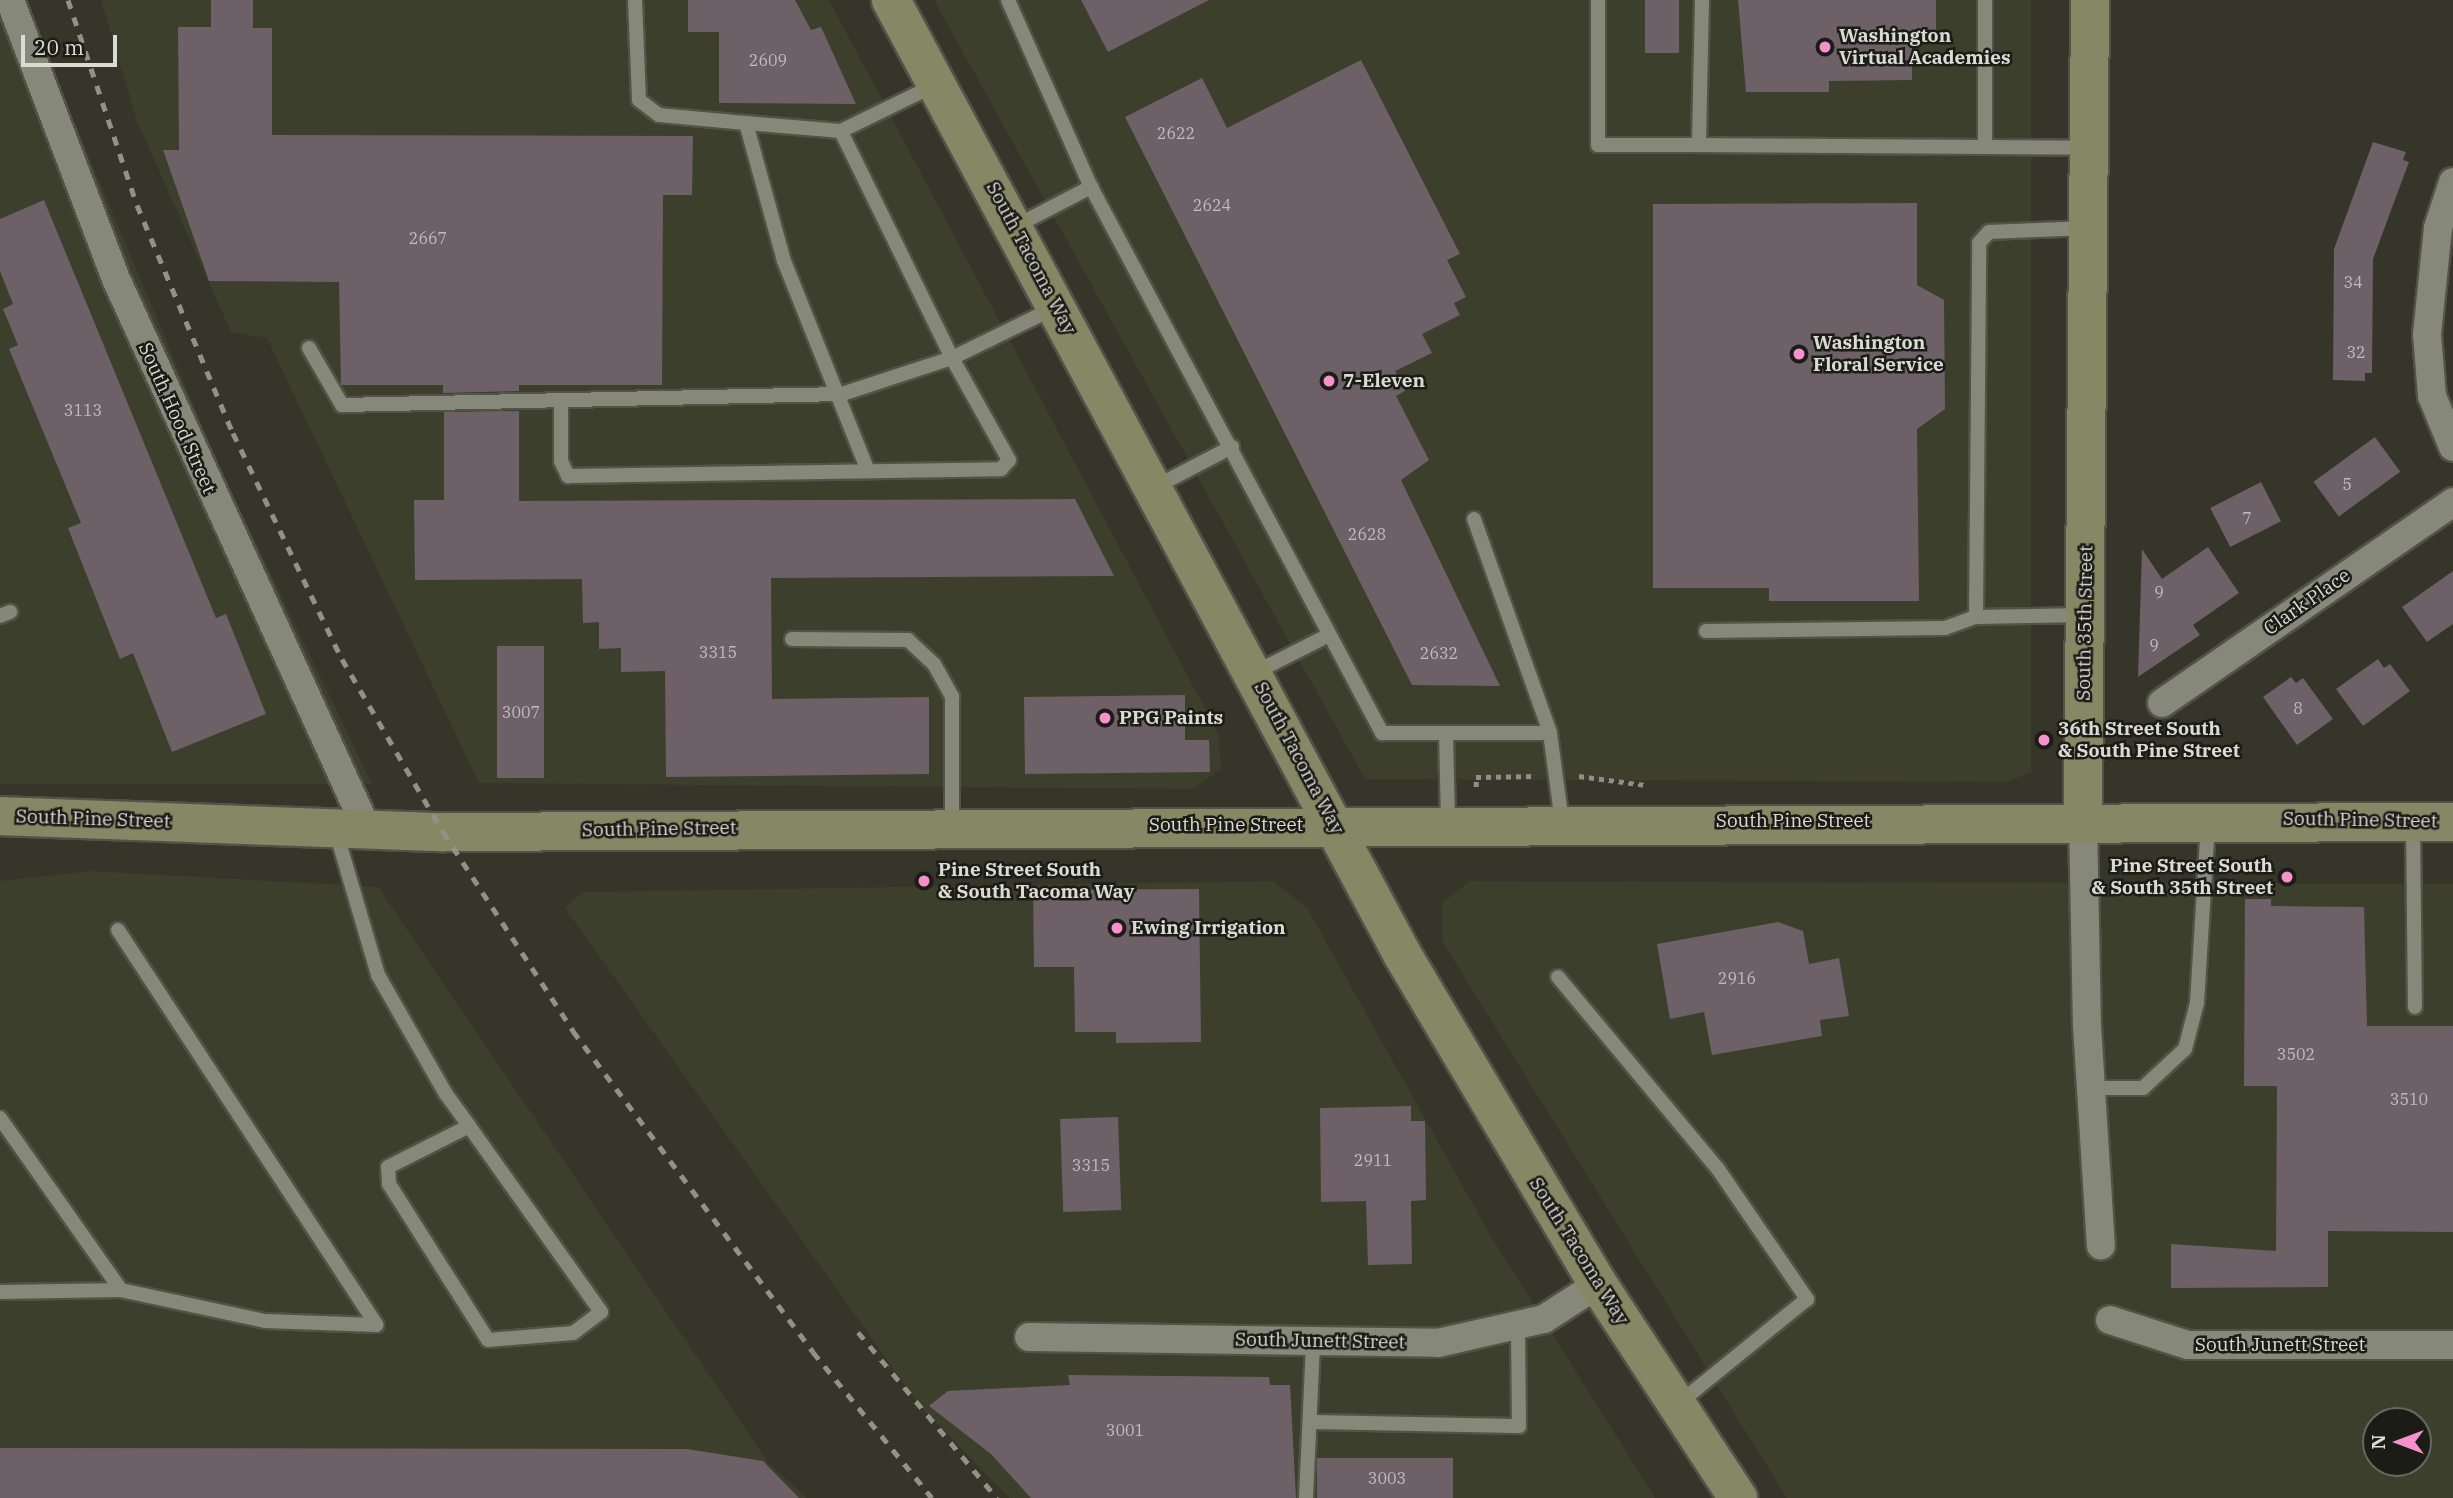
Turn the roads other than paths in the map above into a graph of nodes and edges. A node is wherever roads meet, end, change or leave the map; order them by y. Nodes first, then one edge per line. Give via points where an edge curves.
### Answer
1 (10, 0) edge
2 (635, 0) edge
3 (891, 0) edge
4 (1008, 0) edge
5 (1598, 0) edge
6 (1702, 0) edge
7 (1985, 0) edge
8 (2090, 0) edge
9 (936, 85) junction
10 (746, 123) junction
11 (841, 131) junction
12 (1699, 145) junction
13 (1985, 147) junction
14 (2089, 148) junction
15 (2453, 182) edge
16 (1091, 187) junction
17 (1016, 226) junction
18 (2088, 228) junction
19 (1057, 306) junction
20 (309, 348) dead end
21 (952, 358) junction
22 (842, 394) junction
23 (561, 401) junction
24 (1232, 447) junction
25 (2453, 447) edge
26 (868, 471) junction
27 (1154, 488) junction
28 (2453, 502) edge
29 (1474, 519) dead end
30 (2085, 615) junction
31 (1976, 617) junction
32 (1706, 631) dead end
33 (1329, 635) junction
34 (792, 639) dead end
35 (1254, 673) junction
36 (2162, 703) dead end
37 (1446, 733) junction
38 (1550, 733) junction
39 (0, 816) edge
40 (2208, 819) junction
41 (2413, 819) junction
42 (2083, 820) junction
43 (1562, 822) junction
44 (2453, 822) edge
45 (1448, 823) junction
46 (1333, 824) junction
47 (350, 827) junction
48 (952, 827) junction
49 (118, 930) dead end
50 (1558, 977) dead end
51 (2415, 1007) dead end
52 (2089, 1088) junction
53 (0, 1118) edge
54 (469, 1126) junction
55 (2101, 1246) dead end
56 (1598, 1284) junction
57 (121, 1290) junction
58 (0, 1292) edge
59 (2110, 1320) dead end
60 (1518, 1328) junction
61 (1029, 1337) dead end
62 (1314, 1341) junction
63 (2453, 1345) edge
64 (1676, 1406) junction
65 (1310, 1422) junction
66 (1306, 1498) edge
67 (1738, 1498) edge

1 - 47 street, South Hood Street via 116,279
2 - 10 lane via 639,100 660,115
3 - 9 main road, South Tacoma Way
4 - 16 lane
5 - 12 lane via 1598,145
6 - 12 lane
7 - 13 lane
8 - 14 main road, South 35th Street
9 - 11 lane
9 - 17 main road, South Tacoma Way
10 - 11 lane
10 - 22 lane via 784,261
11 - 21 lane
12 - 13 lane
13 - 14 lane
14 - 18 main road, South 35th Street
15 - 25 street via 2438,228 2427,334 2432,396
16 - 17 lane
16 - 24 lane
17 - 19 main road, South Tacoma Way
18 - 30 main road, South 35th Street
18 - 31 lane via 1989,232 1979,243
19 - 21 lane
19 - 27 main road, South Tacoma Way
20 - 23 lane via 342,405
21 - 22 lane
21 - 26 lane via 1009,460 1001,469
22 - 23 lane
22 - 26 lane
23 - 26 lane via 561,461 568,476
24 - 27 lane
24 - 33 lane
27 - 35 main road, South Tacoma Way
28 - 36 street, Clark Place
29 - 38 lane
30 - 31 lane
30 - 42 main road, South 35th Street
31 - 32 lane via 1945,628
33 - 35 lane
33 - 37 lane via 1381,733
34 - 48 lane via 908,640 934,664 952,697
35 - 46 main road, South Tacoma Way
37 - 38 lane
37 - 45 lane
38 - 43 lane
39 - 47 main road, South Pine Street
40 - 41 main road, South Pine Street
40 - 42 main road, South Pine Street
40 - 52 lane via 2197,1003 2185,1049 2143,1088
41 - 44 main road, South Pine Street
41 - 51 lane
42 - 43 main road, South Pine Street
42 - 52 street, South 35th Street
43 - 45 main road, South Pine Street
45 - 46 main road, South Pine Street
46 - 48 main road, South Pine Street
46 - 56 main road, South Tacoma Way via 1402,954
47 - 48 main road, South Pine Street
47 - 54 lane via 378,975
49 - 57 lane via 376,1325 265,1321
50 - 64 lane via 1718,1169 1807,1299
52 - 55 street, South 35th Street
53 - 57 lane
54 - 54 lane via 601,1312 573,1333 488,1340 389,1184 388,1167
56 - 60 street, South Junett Street via 1548,1318
56 - 64 main road, South Tacoma Way
57 - 58 lane
59 - 63 street, South Junett Street via 2188,1345
60 - 62 street, South Junett Street via 1438,1343
60 - 65 lane via 1519,1426
61 - 62 street, South Junett Street
62 - 65 lane
64 - 67 main road, South Tacoma Way
65 - 66 lane

